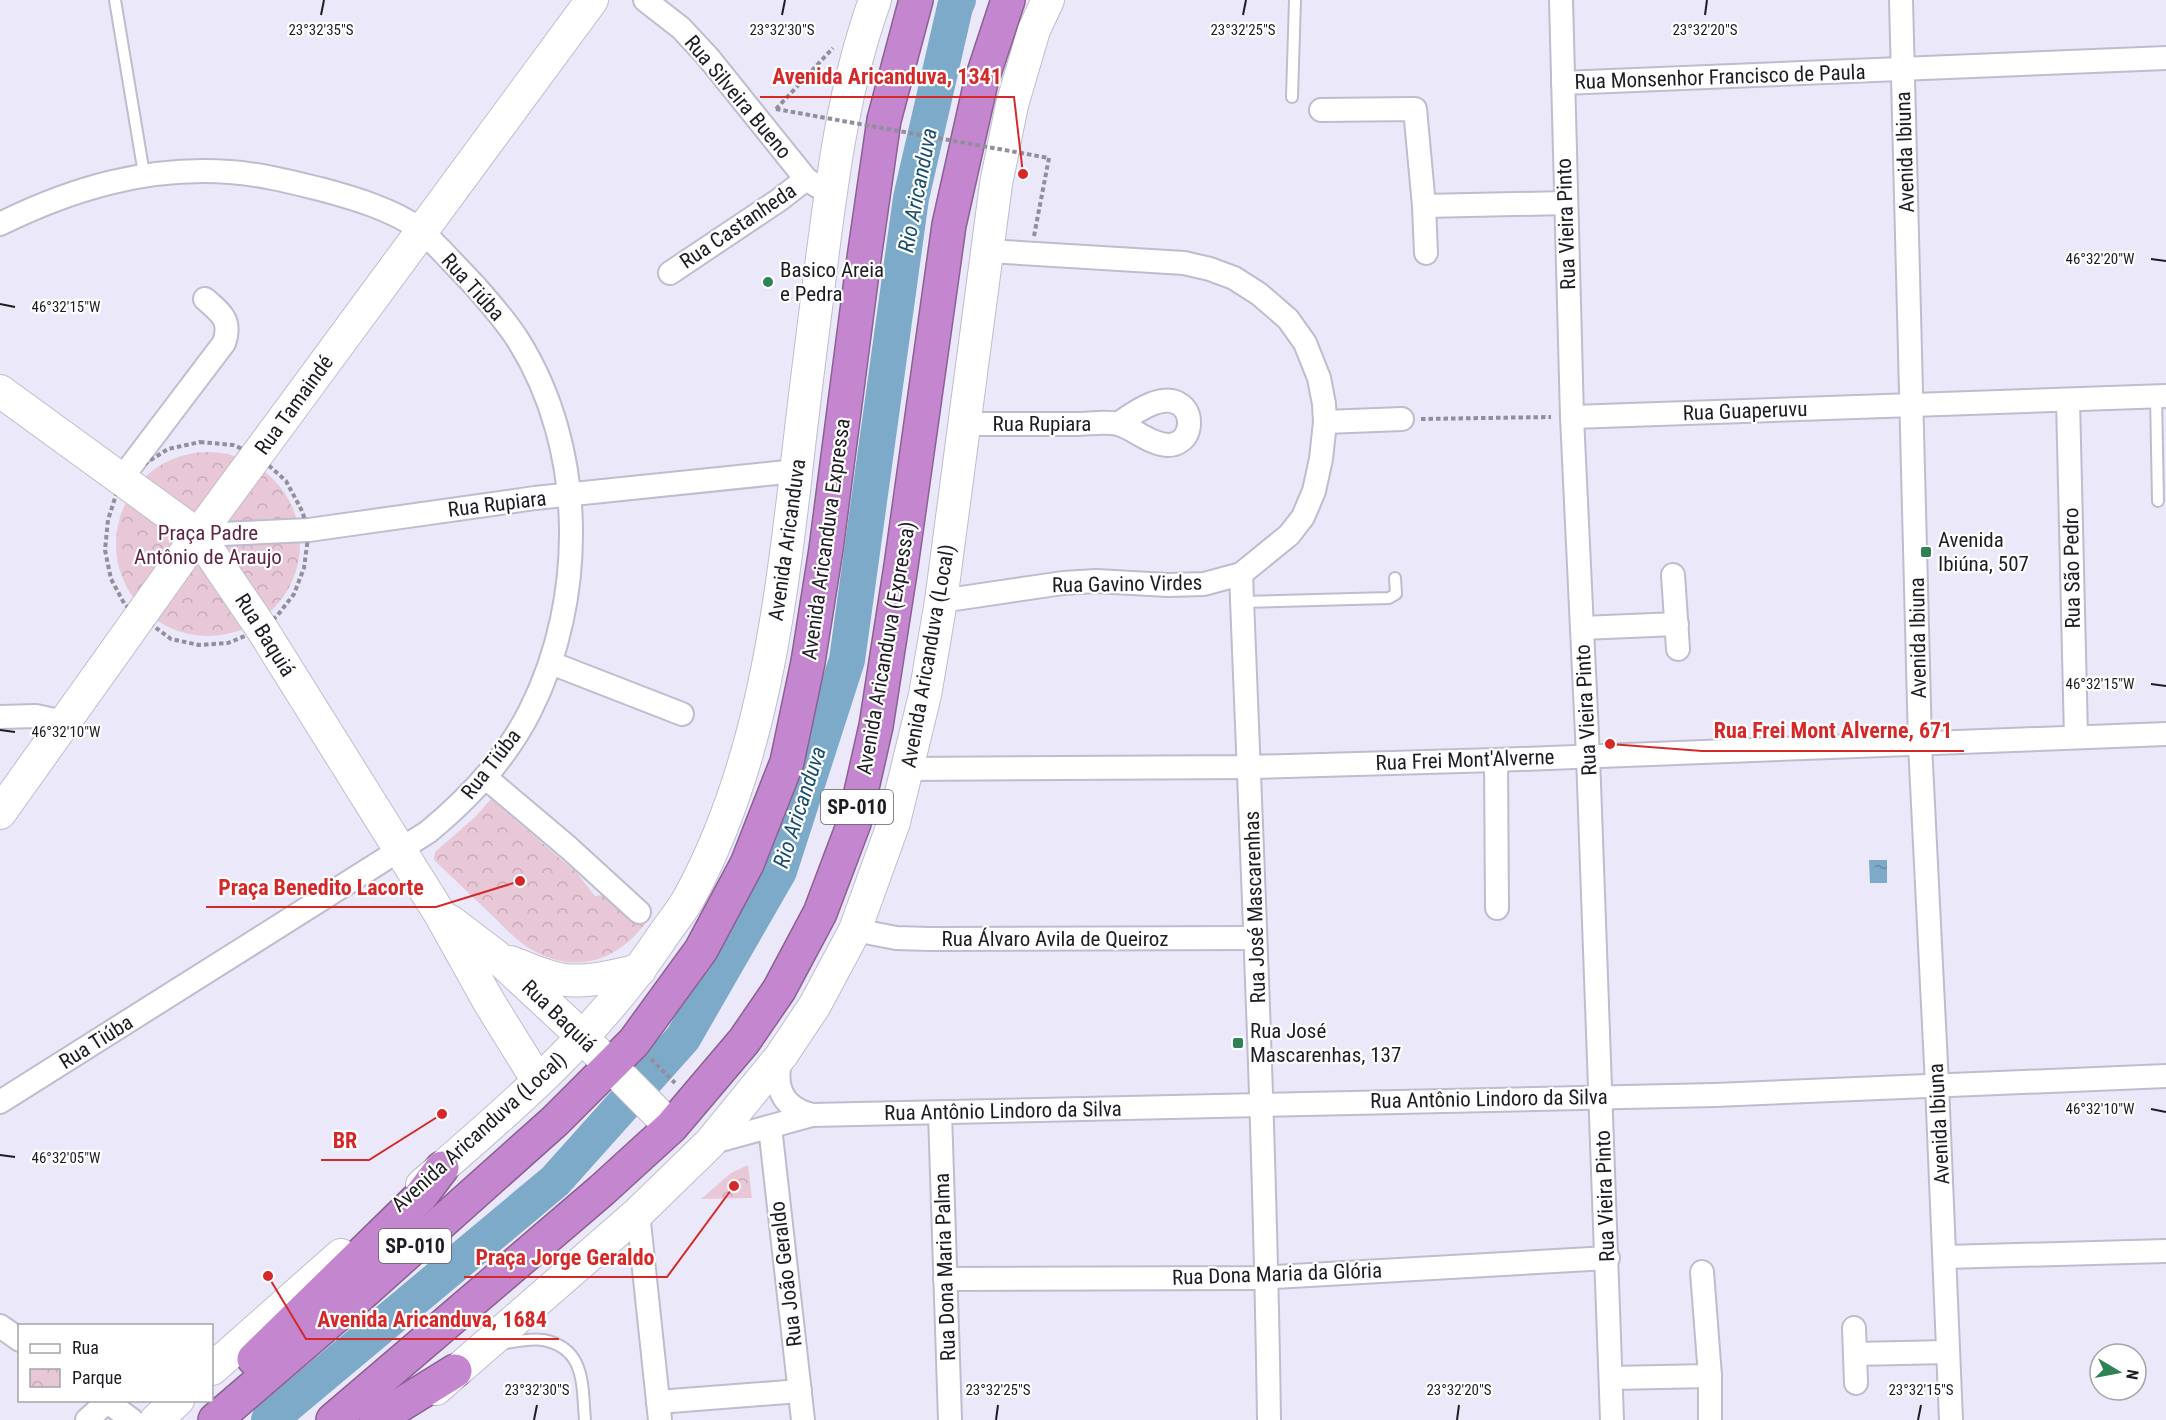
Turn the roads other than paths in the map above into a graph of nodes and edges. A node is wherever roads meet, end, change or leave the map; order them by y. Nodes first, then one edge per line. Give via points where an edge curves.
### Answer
1 (115, 0) edge
2 (592, 0) edge
3 (645, 0) edge
4 (875, 0) edge
5 (916, 0) edge
6 (1008, 0) edge
7 (1048, 0) edge
8 (1295, 0) edge
9 (1561, 0) edge
10 (1901, 0) edge
11 (2166, 58) edge
12 (1903, 69) junction
13 (1563, 83) junction
14 (1292, 97) dead end
15 (1321, 110) dead end
16 (144, 174) junction
17 (818, 187) junction
18 (1566, 203) junction
19 (1424, 206) junction
20 (0, 224) edge
21 (422, 230) junction
22 (988, 251) junction
23 (1426, 253) dead end
24 (670, 273) dead end
25 (205, 299) dead end
26 (0, 391) edge
27 (2161, 396) edge
28 (2068, 400) junction
29 (1912, 406) junction
30 (1572, 417) junction
31 (1402, 419) road end
32 (1325, 422) junction
33 (966, 424) junction
34 (1118, 424) dead end
35 (796, 471) junction
36 (121, 479) junction
37 (570, 495) junction
38 (2158, 501) dead end
39 (198, 535) junction
40 (1241, 574) junction
41 (1673, 575) dead end
42 (1395, 578) dead end
43 (941, 601) junction
44 (1242, 602) junction
45 (1677, 624) junction
46 (1582, 628) junction
47 (1678, 649) dead end
48 (550, 663) junction
49 (682, 714) dead end
50 (0, 717) edge
51 (64, 722) junction
52 (2166, 734) edge
53 (2076, 737) junction
54 (1920, 744) junction
55 (1588, 756) junction
56 (1496, 760) junction
57 (1250, 767) junction
58 (908, 769) junction
59 (485, 777) junction
60 (0, 813) edge
61 (399, 851) junction
62 (1497, 908) dead end
63 (639, 912) dead end
64 (440, 914) junction
65 (855, 930) junction
66 (1255, 938) junction
67 (496, 956) junction
68 (640, 970) junction
69 (584, 1038) junction
70 (781, 1056) junction
71 (615, 1070) junction
72 (2166, 1076) edge
73 (538, 1081) junction
74 (1937, 1085) junction
75 (1602, 1096) junction
76 (0, 1102) edge
77 (1261, 1104) junction
78 (940, 1113) junction
79 (812, 1115) junction
80 (667, 1123) junction
81 (770, 1127) junction
82 (710, 1143) junction
83 (442, 1168) junction
84 (638, 1213) junction
85 (2166, 1251) edge
86 (1945, 1257) junction
87 (1608, 1258) junction
88 (1702, 1272) dead end
89 (1267, 1277) junction
90 (945, 1279) junction
91 (0, 1326) edge
92 (1854, 1328) dead end
93 (18, 1339) edge
94 (485, 1345) junction
95 (1948, 1352) junction
96 (1855, 1354) junction
97 (213, 1368) edge
98 (455, 1371) junction
99 (1710, 1376) junction
100 (1611, 1378) junction
101 (1856, 1383) dead end
102 (800, 1390) junction
103 (105, 1402) edge
104 (107, 1402) edge
105 (177, 1402) edge
106 (659, 1411) edge
107 (87, 1420) edge
108 (132, 1420) edge
109 (156, 1420) edge
110 (200, 1420) edge
111 (215, 1420) edge
112 (333, 1420) edge
113 (376, 1420) edge
114 (402, 1420) edge
115 (585, 1420) edge
116 (803, 1420) edge
117 (950, 1420) edge
118 (1269, 1420) edge
119 (1612, 1420) edge
120 (1710, 1420) edge
121 (1951, 1420) edge

1 - 16 lane
2 - 21 main road, Rua Tamaindé
3 - 17 street, Rua Silveira Bueno via 681,28 708,57
4 - 17 main road, Avenida Aricanduva via 863,32 847,103
5 - 71 highway, Avenida Aricanduva Expressa / SP-010 via 884,120 826,549 787,762 747,864 702,950 640,1048
6 - 80 highway, Avenida Aricanduva (Expressa) / SP-010 via 981,82 949,225 902,566 876,726 854,823 820,913 779,990 744,1041
7 - 22 main road, Avenida Aricanduva (Local) via 1034,30 1012,105
8 - 14 lane
9 - 13 street, Rua Vieira Pinto
10 - 12 street, Avenida Ibiuna
11 - 12 street, Rua Monsenhor Francisco de Paula
12 - 13 street, Rua Monsenhor Francisco de Paula
12 - 29 street, Avenida Ibiuna
13 - 18 street, Rua Vieira Pinto
15 - 19 street via 1415,109
16 - 20 street, Rua Tiúba via 109,181
16 - 21 street, Rua Tiúba via 231,172 292,182 375,206
17 - 24 street, Rua Castanheda via 779,200
17 - 35 main road, Avenida Aricanduva
18 - 19 street
18 - 30 street, Rua Vieira Pinto
19 - 23 street
21 - 37 street, Rua Tiúba via 518,339 550,408
21 - 39 main road, Rua Tamaindé
22 - 32 street, Rua Gavino Virdes via 1184,263 1234,278 1288,319 1305,343 1319,378
22 - 33 main road, Avenida Aricanduva (Local)
25 - 36 street via 227,323 224,343
26 - 36 main road, Rua Baquiá
27 - 28 street, Rua Guaperuvu
27 - 38 lane
28 - 29 street, Rua Guaperuvu
28 - 53 street, Rua São Pedro
29 - 30 street, Rua Guaperuvu
29 - 54 street, Avenida Ibiuna
30 - 46 street, Rua Vieira Pinto
31 - 32 street
32 - 40 street, Rua Gavino Virdes via 1322,459 1303,517 1289,535
33 - 34 street, Rua Rupiara
33 - 43 main road, Avenida Aricanduva (Local)
35 - 37 street, Rua Rupiara
35 - 68 main road, Avenida Aricanduva via 769,663 742,773 716,843 689,898
36 - 39 main road, Rua Baquiá
37 - 39 street, Rua Rupiara via 309,530
37 - 48 street, Rua Tiúba via 568,585
39 - 51 main road, Rua Tamaindé
39 - 61 main road, Rua Baquiá via 262,629
40 - 43 street, Rua Gavino Virdes via 1204,584 1063,583
40 - 44 street, Rua José Mascarenhas
41 - 45 street
42 - 44 lane via 1396,594 1389,598
43 - 58 main road, Avenida Aricanduva (Local)
44 - 57 street, Rua José Mascarenhas
45 - 46 street
45 - 47 street
46 - 55 street, Rua Vieira Pinto
48 - 49 street
48 - 59 street, Rua Tiúba via 530,712
50 - 51 street via 36,716
51 - 60 main road, Rua Tamaindé
52 - 53 street, Rua Frei Mont'Alverne
53 - 54 street, Rua Frei Mont'Alverne
54 - 55 street, Rua Frei Mont'Alverne
54 - 74 street, Avenida Ibiuna
55 - 56 street, Rua Frei Mont'Alverne
55 - 75 street, Rua Vieira Pinto
56 - 57 street, Rua Frei Mont'Alverne
56 - 62 street
57 - 58 street, Rua Frei Mont'Alverne
57 - 66 street, Rua José Mascarenhas
58 - 65 main road, Avenida Aricanduva (Local) via 894,822
59 - 61 street, Rua Tiúba via 455,810
59 - 63 street
61 - 64 main road, Rua Baquiá
61 - 76 street, Rua Tiúba
64 - 67 main road, Rua Baquiá
64 - 73 main road, Rua Baquiá
65 - 66 street, Rua Álvaro Avila de Queiroz via 896,938 930,939
65 - 70 main road, Avenida Aricanduva (Local) via 815,1005
66 - 77 street, Rua José Mascarenhas
67 - 68 main road via 552,978 570,980
67 - 69 main road, Rua Baquiá
68 - 69 main road, Avenida Aricanduva
69 - 71 main road, Rua Baquiá
69 - 73 main road, Avenida Aricanduva (Local)
70 - 79 street via 777,1082 781,1092 794,1109
70 - 82 main road, Avenida Aricanduva (Local)
71 - 80 main road, Rua Baquiá
71 - 111 highway, SP-010
72 - 74 street, Rua Antônio Lindoro da Silva
73 - 83 main road, Avenida Aricanduva (Local)
74 - 75 street, Rua Antônio Lindoro da Silva
74 - 86 street, Avenida Ibiuna
75 - 77 street, Rua Antônio Lindoro da Silva
75 - 87 street, Rua Vieira Pinto
77 - 78 street, Rua Antônio Lindoro da Silva
77 - 89 street, Rua José Mascarenhas
78 - 79 street, Rua Antônio Lindoro da Silva
78 - 90 street, Rua Dona Maria Palma
79 - 81 street, Rua Antônio Lindoro da Silva
80 - 112 highway, Avenida Aricanduva (Expressa) / SP-010 via 602,1190
81 - 82 street, Rua Antônio Lindoro da Silva
81 - 102 street, Rua João Geraldo
82 - 84 main road, Avenida Aricanduva (Local)
83 - 97 main road, Avenida Aricanduva (Local)
83 - 110 highway via 420,1197 228,1384
84 - 94 main road, Avenida Aricanduva (Local)
84 - 106 street
85 - 86 street
86 - 95 street, Avenida Ibiuna
87 - 89 street, Rua Dona Maria da Glória
87 - 100 street, Rua Vieira Pinto
88 - 99 street
89 - 90 street, Rua Dona Maria da Glória
89 - 118 street, Rua José Mascarenhas
90 - 117 street, Rua Dona Maria Palma
91 - 93 street
92 - 96 street
94 - 98 main road, Avenida Aricanduva (Local)
94 - 115 lane via 542,1340 567,1351 578,1361
95 - 96 street
95 - 121 street, Avenida Ibiuna
96 - 101 street
98 - 113 highway
98 - 114 main road, Avenida Aricanduva (Local)
99 - 100 street
99 - 120 street
100 - 119 street, Rua Vieira Pinto
102 - 106 street
102 - 116 street, Rua João Geraldo
103 - 107 street
104 - 108 street
105 - 109 main road

